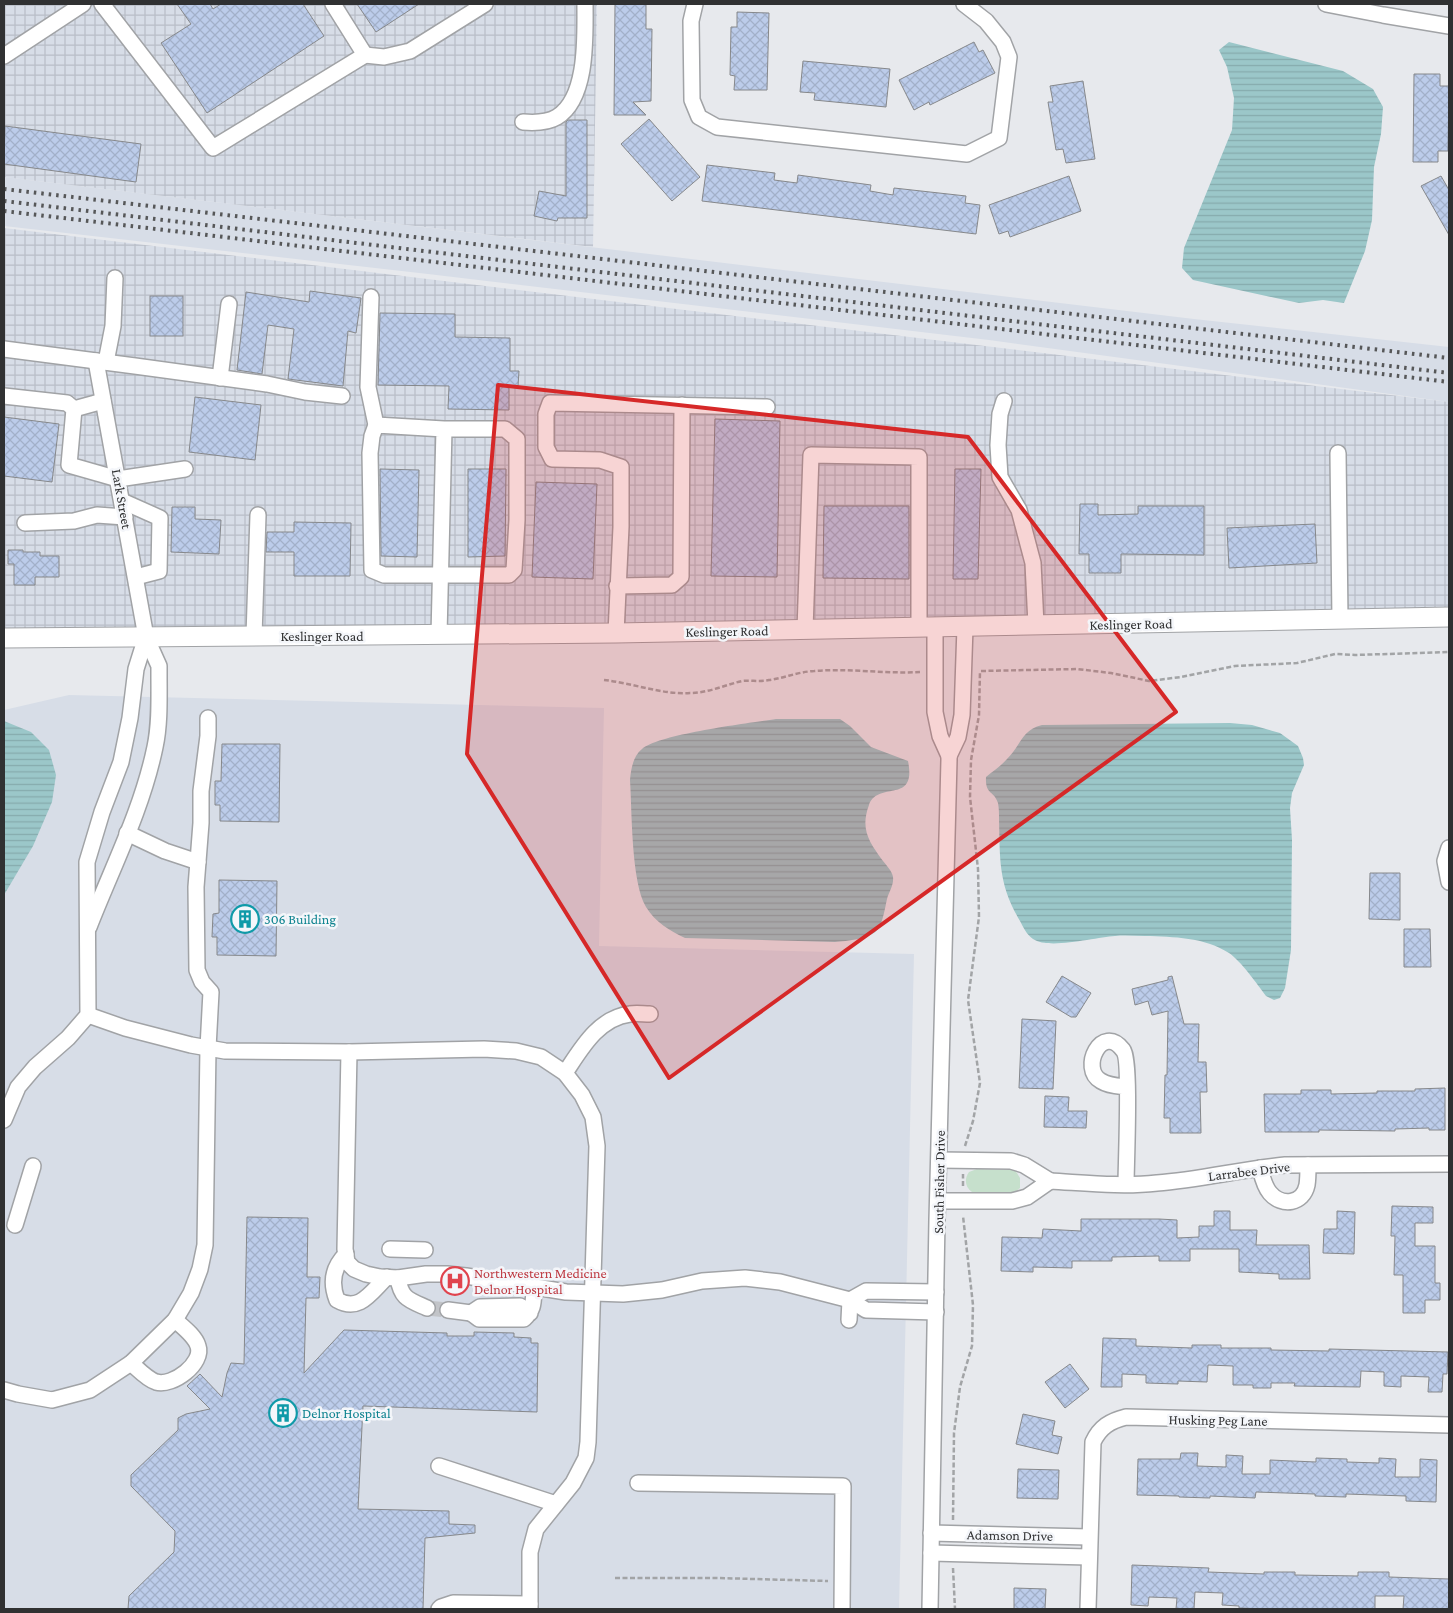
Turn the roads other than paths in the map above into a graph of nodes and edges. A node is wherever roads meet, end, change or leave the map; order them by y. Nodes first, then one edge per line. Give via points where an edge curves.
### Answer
1 (83, 4) edge
2 (102, 4) edge
3 (333, 4) edge
4 (485, 4) edge
5 (585, 4) edge
6 (695, 4) edge
7 (964, 4) edge
8 (1326, 4) edge
9 (1384, 10) edge
10 (1449, 26) edge
11 (6, 49) edge
12 (365, 55) junction
13 (523, 122) dead end
14 (115, 278) dead end
15 (371, 296) dead end
16 (229, 304) dead end
17 (4, 349) edge
18 (101, 362) junction
19 (220, 378) junction
20 (4, 396) edge
21 (342, 396) dead end
22 (103, 401) junction
23 (1004, 401) dead end
24 (682, 405) junction
25 (767, 407) dead end
26 (74, 409) junction
27 (376, 424) junction
28 (444, 430) junction
29 (1338, 453) dead end
30 (186, 469) dead end
31 (118, 479) junction
32 (122, 501) junction
33 (258, 515) dead end
34 (125, 517) junction
35 (24, 523) dead end
36 (440, 575) junction
37 (136, 577) junction
38 (617, 586) junction
39 (1449, 617) edge
40 (1340, 619) junction
41 (1036, 626) junction
42 (965, 627) junction
43 (927, 628) junction
44 (805, 630) junction
45 (616, 633) junction
46 (438, 635) junction
47 (254, 636) junction
48 (146, 637) junction
49 (4, 638) edge
50 (208, 718) dead end
51 (949, 758) junction
52 (127, 833) junction
53 (1449, 848) edge
54 (198, 862) junction
55 (1449, 882) edge
56 (89, 927) junction
57 (650, 1014) dead end
58 (88, 1015) junction
59 (208, 1048) junction
60 (350, 1052) junction
61 (565, 1073) junction
62 (1127, 1087) dead end
63 (4, 1120) edge
64 (939, 1160) junction
65 (1449, 1164) edge
66 (1308, 1165) junction
67 (33, 1166) dead end
68 (1260, 1168) junction
69 (1050, 1181) junction
70 (1126, 1184) junction
71 (938, 1201) junction
72 (15, 1225) dead end
73 (390, 1249) dead end
74 (425, 1250) dead end
75 (346, 1254) junction
76 (392, 1277) junction
77 (534, 1287) junction
78 (936, 1292) junction
79 (592, 1293) junction
80 (850, 1300) junction
81 (427, 1308) tunnel mouth
82 (448, 1310) tunnel mouth
83 (936, 1312) junction
84 (175, 1320) junction
85 (849, 1320) dead end
86 (131, 1363) junction
87 (4, 1390) edge
88 (1449, 1425) edge
89 (439, 1466) dead end
90 (638, 1483) dead end
91 (556, 1504) junction
92 (931, 1532) junction
93 (1089, 1536) junction
94 (931, 1553) junction
95 (1089, 1557) junction
96 (530, 1607) edge
97 (439, 1609) edge
98 (842, 1609) edge
99 (930, 1609) edge
100 (1088, 1609) edge

1 - 11 street
2 - 12 street via 213,148
3 - 12 street
4 - 12 street via 410,51 384,57
5 - 13 street via 582,70 571,102 557,117 538,123
6 - 7 street via 691,21 692,100 699,117 717,127 967,154 999,138 1009,57 1003,42
8 - 9 street
9 - 10 street
14 - 18 street, Lark Street via 112,326
15 - 27 street via 368,387
16 - 19 street
17 - 18 street
18 - 19 street
18 - 22 street, Lark Street
19 - 21 street
20 - 26 street via 68,403
22 - 26 street
22 - 31 street, Lark Street
23 - 41 street via 998,445 1000,477 1018,510 1033,564
24 - 25 street
24 - 38 street via 681,577 672,585
24 - 38 street via 550,403 546,414 546,447 552,459 600,460 621,466
26 - 31 street via 69,465
27 - 28 street
27 - 36 street via 370,453 372,570 384,575
28 - 36 street
28 - 36 street via 505,429 517,439 517,520 514,570 509,575
29 - 40 street
30 - 31 street
31 - 32 street, Lark Street
32 - 34 street, Lark Street
32 - 37 street via 160,518 159,571
33 - 47 street
34 - 35 street via 97,515 74,521
34 - 37 street, Lark Street
36 - 46 street
37 - 48 street, Lark Street
38 - 45 street
39 - 40 main road, Keslinger Road
40 - 41 main road, Keslinger Road
41 - 42 main road, Keslinger Road
42 - 43 main road, Keslinger Road
42 - 51 street, South Fisher Drive via 962,715 958,737
43 - 44 main road, Keslinger Road
43 - 44 street, South Fisher Drive via 919,457 811,455
43 - 51 street, South Fisher Drive via 936,671 936,712 940,736
44 - 45 main road, Keslinger Road
45 - 46 main road, Keslinger Road
46 - 47 main road, Keslinger Road
47 - 48 main road, Keslinger Road
48 - 49 main road, Keslinger Road
48 - 52 street via 159,666 156,746
48 - 56 street via 136,669 121,762 88,862
50 - 54 street
51 - 64 street, South Fisher Drive
52 - 54 street
52 - 56 street
53 - 55 street via 1445,862
54 - 59 street via 195,951 197,970 211,992
56 - 58 street
57 - 61 street via 629,1014 608,1021 587,1039
58 - 59 street via 125,1028
58 - 63 street via 18,1087
59 - 60 street via 243,1052
59 - 84 street via 205,1245 191,1293
60 - 61 street via 516,1051 542,1057
60 - 75 street
61 - 79 street via 593,1117 597,1146
62 - 70 street
64 - 69 street, Larrabee Drive via 1011,1161
64 - 71 street, South Fisher Drive
65 - 66 street, Larrabee Drive
66 - 68 street, Larrabee Drive
66 - 68 street via 1304,1194 1288,1203 1270,1194
67 - 72 street
68 - 70 street, Larrabee Drive via 1157,1184
69 - 70 street, Larrabee Drive
69 - 71 street via 1027,1197 1012,1201
71 - 78 street, South Fisher Drive
73 - 74 street
75 - 76 street via 354,1269
75 - 76 street via 335,1267 332,1286 337,1300 349,1305 359,1303
76 - 77 street via 447,1274
76 - 81 street via 405,1296
77 - 79 street
77 - 82 street via 530,1313 520,1306 480,1307 471,1313
78 - 80 street via 866,1291
78 - 83 street, South Fisher Drive
79 - 80 street via 642,1293 746,1278 780,1282
79 - 91 street via 586,1458 573,1483
80 - 83 street via 866,1310
80 - 85 street
83 - 92 street, South Fisher Drive
84 - 86 street
84 - 86 street via 198,1343 200,1351 179,1378 158,1383 147,1378
86 - 87 street via 90,1390 52,1400
88 - 93 street, Husking Peg Lane via 1116,1419 1101,1429 1093,1442
89 - 91 street
90 - 98 street via 843,1486
91 - 96 street via 536,1529 532,1540
92 - 93 street, Adamson Drive
92 - 94 street, South Fisher Drive
93 - 95 street, Husking Peg Lane
94 - 95 street, Adamson Drive
94 - 99 street, South Fisher Drive
95 - 100 street, Husking Peg Lane
96 - 97 street via 453,1603

